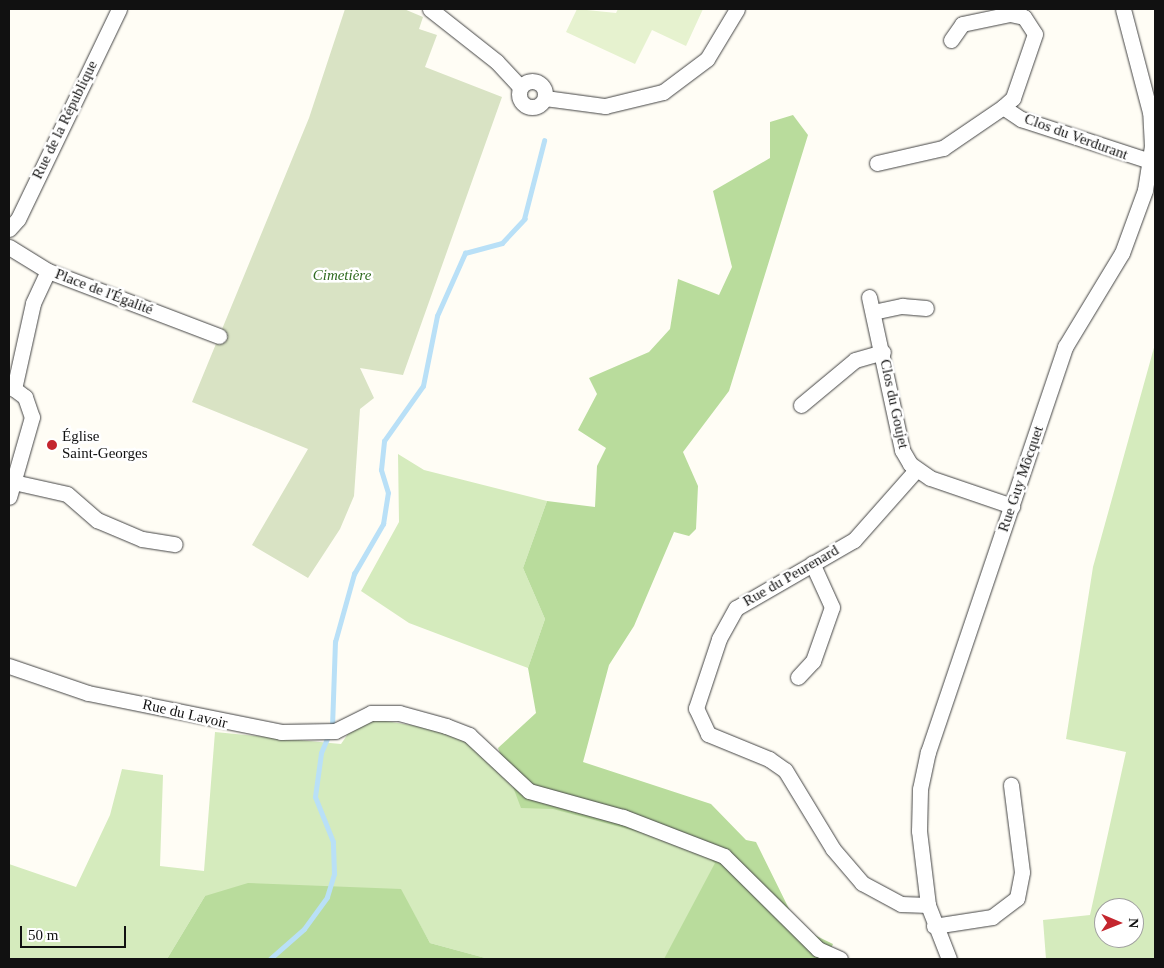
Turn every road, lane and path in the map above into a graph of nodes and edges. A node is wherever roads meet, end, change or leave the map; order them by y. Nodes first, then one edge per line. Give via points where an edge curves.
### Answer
1 (119, 9) edge
2 (430, 9) edge
3 (737, 9) edge
4 (1123, 9) edge
5 (951, 40) dead end
6 (1003, 107) junction
7 (1150, 161) junction
8 (878, 163) dead end
9 (9, 229) edge
10 (9, 247) edge
11 (48, 271) junction
12 (868, 297) dead end
13 (926, 308) dead end
14 (874, 312) junction
15 (218, 336) dead end
16 (883, 352) junction
17 (12, 387) edge
18 (801, 405) dead end
19 (916, 470) junction
20 (11, 482) edge
21 (9, 497) edge
22 (1012, 506) junction
23 (175, 544) dead end
24 (812, 563) junction
25 (9, 666) edge
26 (798, 677) dead end
27 (1011, 785) dead end
28 (928, 905) junction
29 (934, 926) junction
30 (840, 959) edge
31 (949, 959) edge

1 - 9 street, Rue de la République via 18,219
2 - 3 street via 497,62 520,87 536,81 542,86 545,98 605,106 663,92 707,59
4 - 7 street, Rue Guy Môcquet via 1150,112
5 - 6 street, Clos du Verdurant via 962,24 1010,14 1032,23 1035,34 1012,98
6 - 7 street, Clos du Verdurant via 1021,119
6 - 8 street, Clos du Verdurant via 943,148
7 - 22 street, Rue Guy Môcquet via 1135,224 1122,253 1066,347
10 - 11 street
11 - 15 street, Place de l'Égalité
11 - 17 street, Place de l'Égalité via 33,303
12 - 14 street, Clos du Goujet
13 - 14 street via 902,306
14 - 16 street, Clos du Goujet
16 - 18 street, Clos du Goujet via 855,360
16 - 19 street, Clos du Goujet via 902,450
17 - 20 street, Place de l'Égalité via 25,397 32,417
19 - 22 street
19 - 24 street, Rue du Peurenard via 854,540
20 - 21 street, Place de l'Égalité
20 - 23 street via 67,494 96,520 142,539
22 - 28 street, Rue Guy Môcquet via 928,752 918,810
24 - 26 street via 832,607 813,661
24 - 28 street, Rue du Peurenard via 752,595 728,618 697,700 698,722 708,734 769,759 785,770 833,849 862,883 901,904
25 - 30 street, Rue du Lavoir via 88,693 231,725 322,733 335,731 362,715 399,713 469,735 529,790 623,817 724,856 812,943
27 - 29 street via 1022,872 1017,898 992,917
28 - 29 street, Rue Guy Môcquet
29 - 31 street, Rue Guy Môcquet

